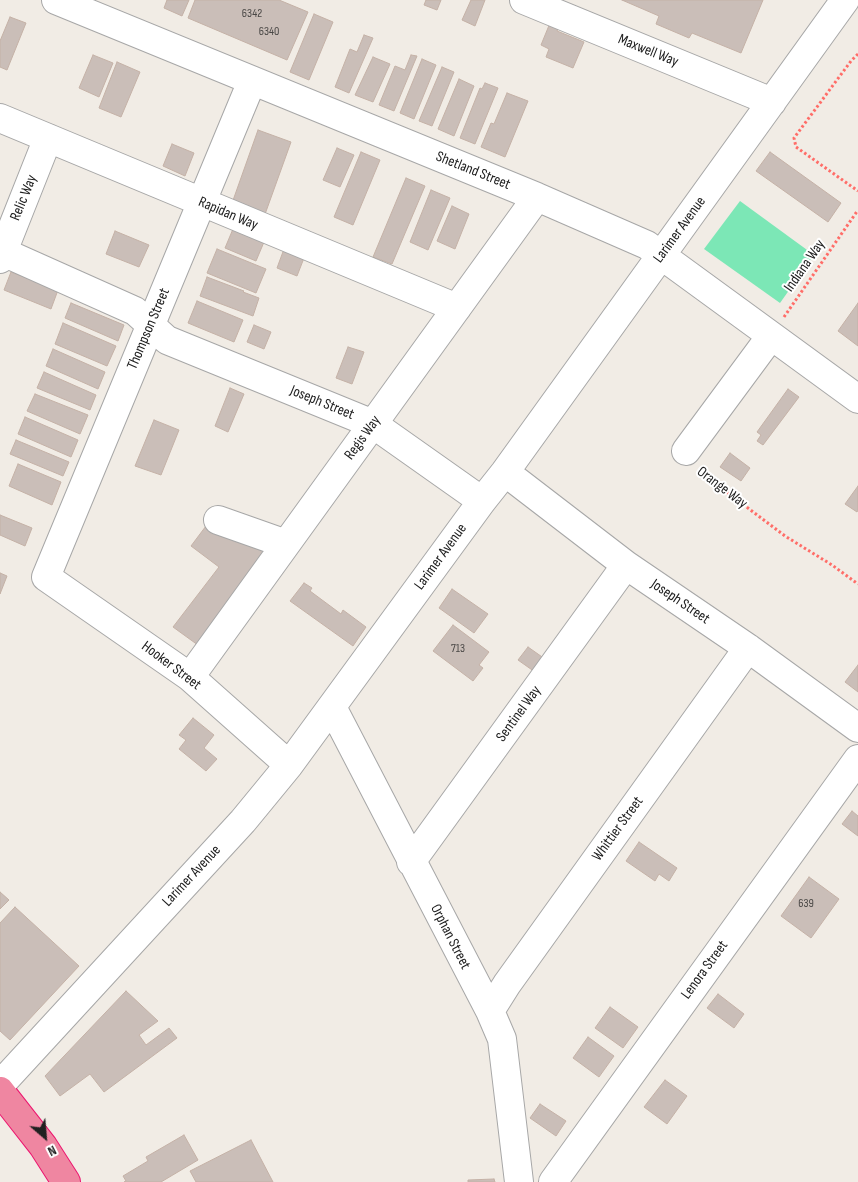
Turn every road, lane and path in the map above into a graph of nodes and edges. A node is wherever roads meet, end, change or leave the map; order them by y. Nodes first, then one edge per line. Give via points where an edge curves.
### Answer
1 (56, 0) edge
2 (524, 0) edge
3 (845, 0) edge
4 (858, 54) edge
5 (252, 81) junction
6 (772, 102) junction
7 (0, 118) edge
8 (48, 138) junction
9 (858, 191) edge
10 (537, 198) junction
11 (201, 203) junction
12 (858, 210) edge
13 (2, 256) edge
14 (661, 256) junction
15 (457, 308) junction
16 (150, 325) junction
17 (771, 336) junction
18 (858, 399) edge
19 (373, 424) junction
20 (686, 450) joint
21 (505, 472) junction
22 (482, 501) junction
23 (218, 520) dead end
24 (286, 544) junction
25 (626, 566) junction
26 (46, 576) joint
27 (858, 584) edge
28 (748, 648) junction
29 (190, 677) junction
30 (332, 707) junction
31 (858, 728) edge
32 (858, 759) edge
33 (289, 765) junction
34 (412, 862) junction
35 (490, 1011) junction
36 (0, 1085) edge
37 (0, 1091) edge
38 (66, 1182) edge
39 (519, 1182) edge
40 (553, 1182) edge

1 - 5 street, Shetland Street
2 - 6 street, Maxwell Way
3 - 6 street, Larimer Avenue
4 - 9 path via 794,138 796,146
5 - 10 street, Shetland Street
5 - 11 street, Thompson Street
6 - 14 street, Larimer Avenue
7 - 8 street, Rapidan Way
8 - 11 street, Rapidan Way
8 - 13 street, Relic Way
10 - 14 street, Shetland Street via 647,245
10 - 15 street, Regis Way
11 - 15 street, Rapidan Way
11 - 16 street, Thompson Street
12 - 17 path, Indiana Way
13 - 16 street, Joseph Street via 135,311
14 - 17 street, Shetland Street
14 - 21 street, Larimer Avenue
15 - 19 street, Regis Way
16 - 19 street, Joseph Street via 167,340
16 - 26 street, Thompson Street
17 - 18 street, Shetland Street
17 - 20 street, Orange Way
19 - 22 street, Joseph Street
19 - 24 street, Regis Way
20 - 27 path, Orange Way via 690,464 786,536
21 - 22 street, Larimer Avenue
21 - 25 street, Joseph Street
22 - 30 street, Larimer Avenue
23 - 24 street
24 - 29 street, Regis Way
25 - 28 street, Joseph Street
25 - 34 street, Sentinel Way
26 - 29 street, Hooker Street
28 - 31 street, Joseph Street
28 - 35 street, Whittier Street
29 - 33 street, Hooker Street
30 - 33 street, Larimer Avenue
30 - 34 street, Orphan Street
32 - 40 street, Lenora Street
33 - 36 street, Larimer Avenue via 243,821
34 - 35 street, Orphan Street
35 - 39 street, Orphan Street via 502,1039
37 - 38 highway via 43,1146

